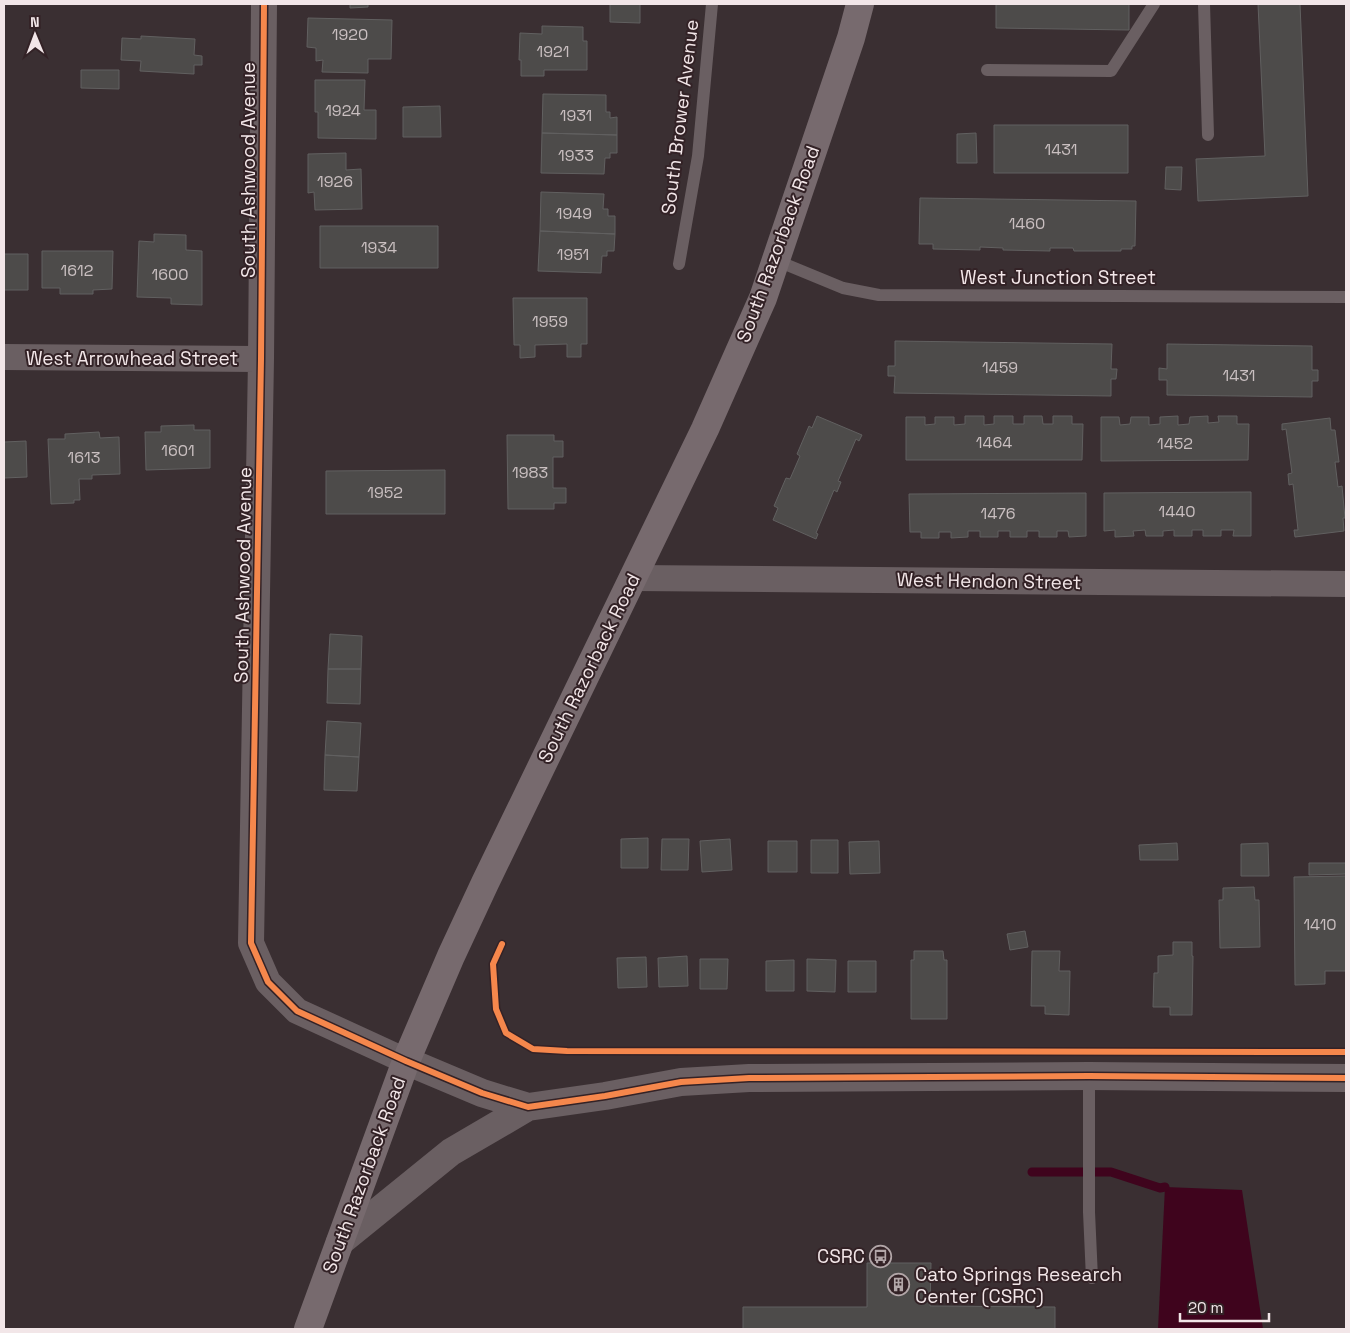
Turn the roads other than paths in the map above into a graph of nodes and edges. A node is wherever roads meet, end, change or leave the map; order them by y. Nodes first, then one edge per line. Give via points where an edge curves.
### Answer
1 (264, 4) edge
2 (712, 4) edge
3 (860, 4) edge
4 (1154, 4) edge
5 (1204, 4) edge
6 (988, 70) dead end
7 (1208, 135) dead end
8 (776, 260) junction
9 (679, 264) dead end
10 (1346, 297) edge
11 (4, 357) edge
12 (261, 359) junction
13 (633, 578) junction
14 (1346, 584) edge
15 (406, 1061) junction
16 (1089, 1076) junction
17 (1346, 1078) edge
18 (528, 1107) junction
19 (340, 1242) junction
20 (1092, 1278) dead end
21 (308, 1329) edge

1 - 12 street, South Ashwood Avenue
2 - 9 lane, South Brower Avenue via 698,156
3 - 8 main road, South Razorback Road
4 - 6 lane via 1111,71
5 - 7 lane
8 - 10 lane, West Junction Street via 843,288 879,295
8 - 13 main road, South Razorback Road via 705,429
11 - 12 street, West Arrowhead Street
12 - 15 street, South Ashwood Avenue via 251,943 268,982 297,1011
13 - 14 street, West Hendon Street
13 - 15 main road, South Razorback Road via 481,891
15 - 18 street via 482,1093
15 - 19 main road, South Razorback Road
16 - 17 street
16 - 18 street via 710,1080
16 - 20 lane
18 - 19 street via 451,1152
19 - 21 main road, South Razorback Road

